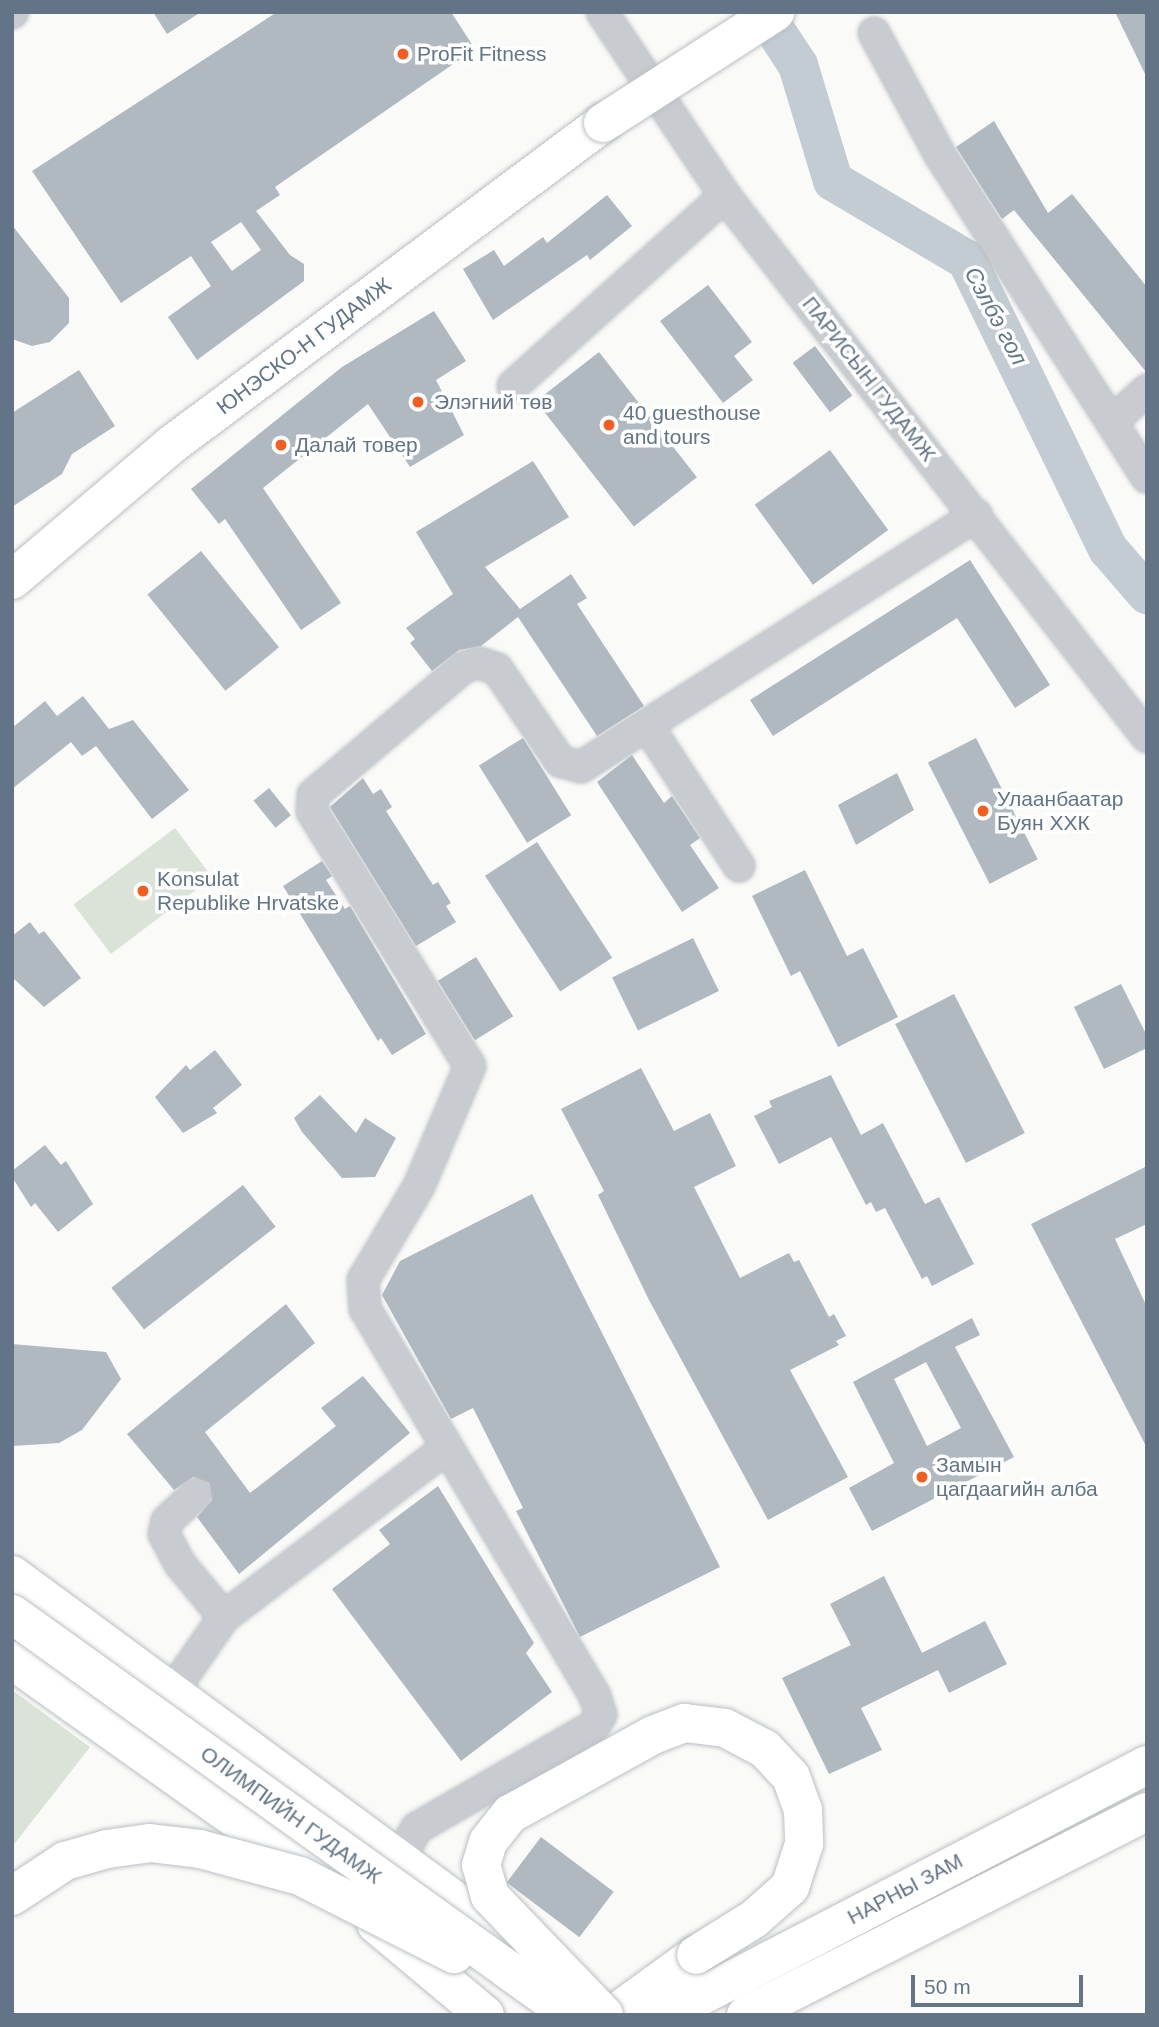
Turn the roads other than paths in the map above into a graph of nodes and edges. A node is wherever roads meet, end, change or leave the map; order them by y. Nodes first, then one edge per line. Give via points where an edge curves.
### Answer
1 (602, 12) edge
2 (775, 12) edge
3 (874, 33) dead end
4 (725, 196) junction
5 (513, 386) dead end
6 (1147, 390) edge
7 (1113, 421) junction
8 (1147, 477) edge
9 (976, 515) junction
10 (12, 580) edge
11 (649, 728) junction
12 (1147, 737) edge
13 (739, 866) dead end
14 (447, 1448) junction
15 (196, 1494) dead end
16 (12, 1575) edge
17 (12, 1614) edge
18 (224, 1617) junction
19 (12, 1660) edge
20 (172, 1692) junction
21 (1147, 1765) edge
22 (295, 1786) junction
23 (1147, 1812) edge
24 (354, 1827) junction
25 (259, 1837) junction
26 (399, 1860) junction
27 (317, 1877) junction
28 (12, 1896) edge
29 (777, 1958) junction
30 (793, 1992) junction
31 (563, 2010) edge
32 (485, 2015) edge
33 (604, 2015) edge
34 (614, 2015) edge
35 (664, 2015) edge
36 (746, 2015) edge

1 - 4 street, ПАРИСЫН ГУДАМЖ
2 - 10 main road, ЮНЭСКО-Н ГУДАМЖ, bridge via 603,123 171,445
3 - 7 street via 940,155
4 - 5 street
4 - 9 street, ПАРИСЫН ГУДАМЖ
6 - 7 street
7 - 8 street
9 - 11 street
9 - 12 street, ПАРИСЫН ГУДАМЖ
11 - 13 street
11 - 14 street via 581,767 570,767 497,669 479,663 464,667 313,794 312,811 470,1066 419,1186 363,1280 361,1295
14 - 18 street
14 - 26 street via 595,1696 601,1715 594,1726 417,1828
15 - 18 street via 167,1521 164,1534 180,1564
16 - 20 main road
17 - 31 main road, ОЛИМПИЙН ГУДАМЖ, bridge
18 - 20 street
19 - 25 main road
20 - 22 main road
21 - 29 main road, НАРНЫ ЗАМ
22 - 24 main road
22 - 25 main road via 302,1807 296,1818
23 - 30 main road, НАРНЫ ЗАМ
24 - 26 main road
24 - 27 main road via 319,1835 312,1851
25 - 27 main road
26 - 34 main road
27 - 32 main road
28 - 31 main road, bridge via 65,1861 107,1849 150,1843 200,1849 300,1876
29 - 30 main road
29 - 35 main road, НАРНЫ ЗАМ
30 - 36 main road, НАРНЫ ЗАМ
33 - 34 main road, bridge via 490,1896 481,1865 488,1842 510,1814 653,1735 685,1723 725,1728 765,1749 791,1777 803,1810 804,1844 790,1888 754,1919

